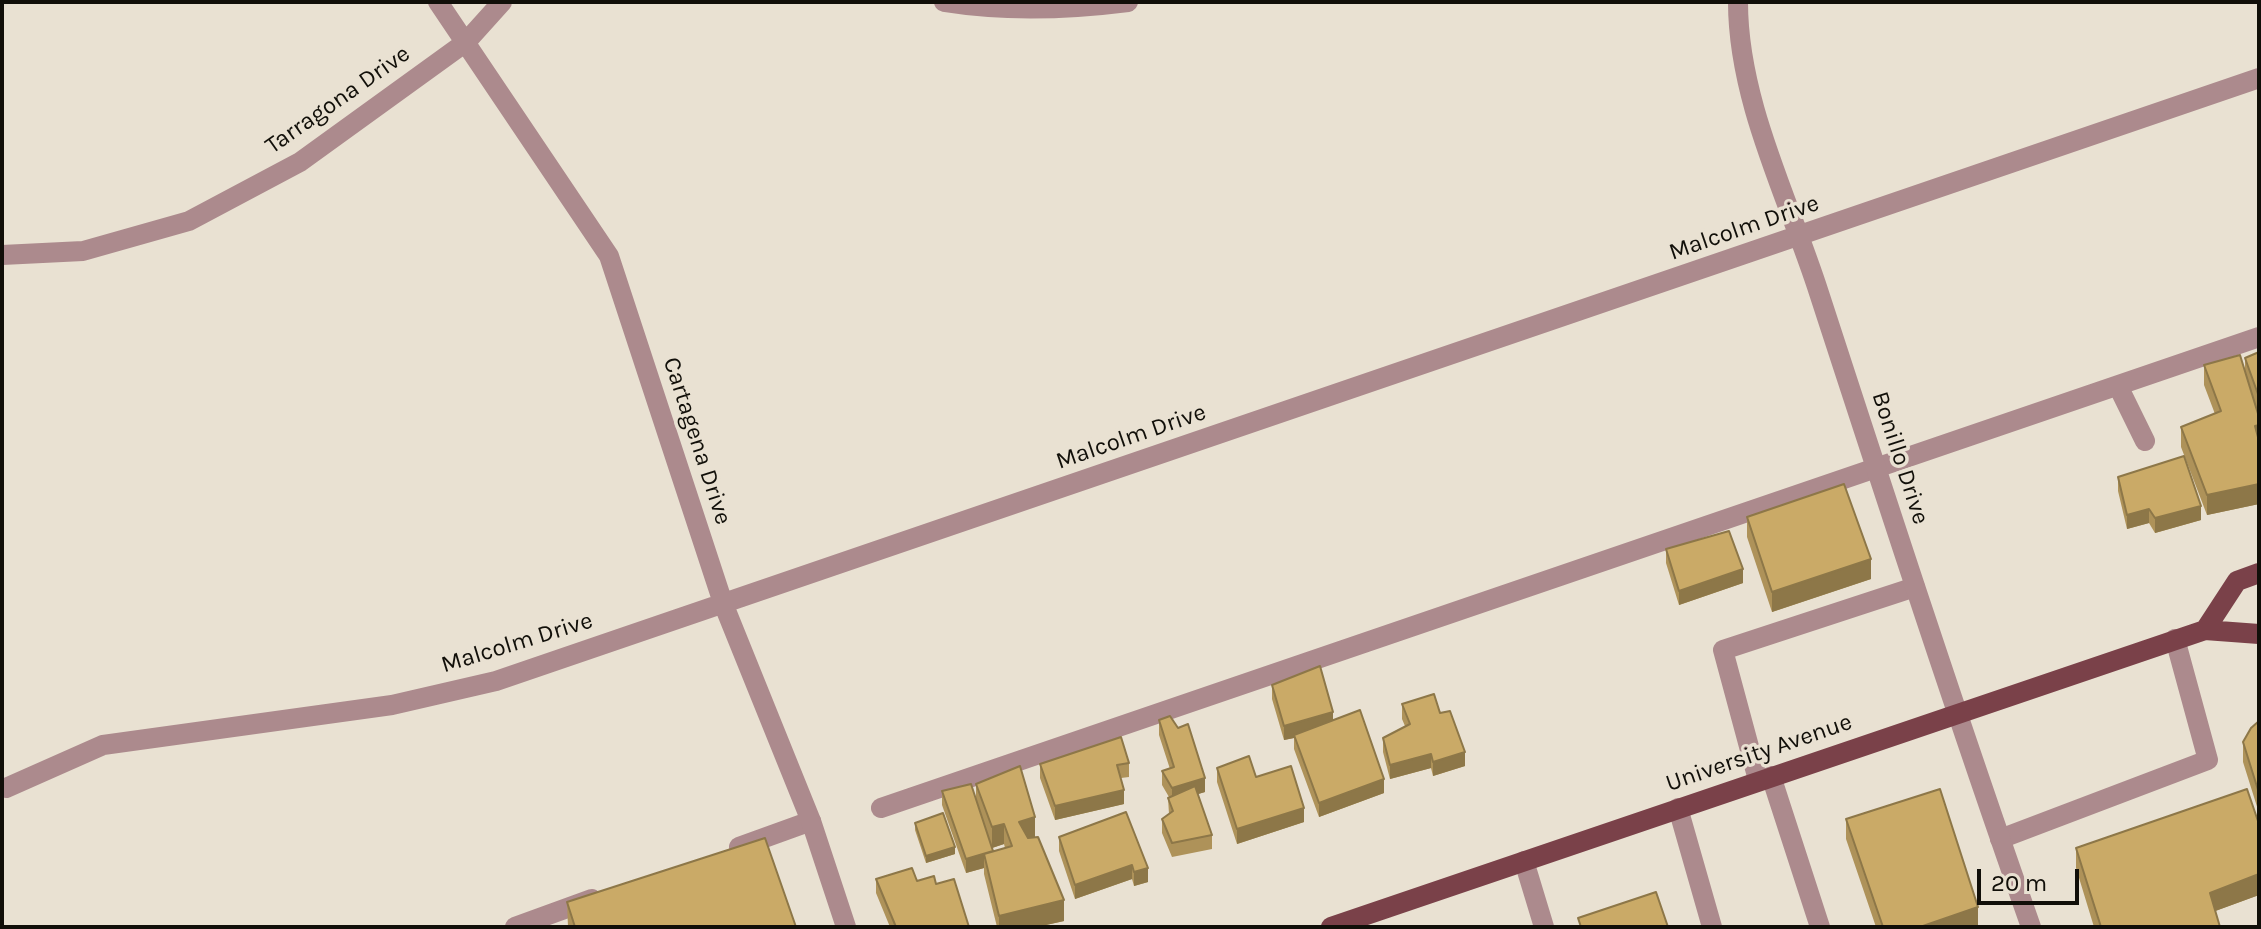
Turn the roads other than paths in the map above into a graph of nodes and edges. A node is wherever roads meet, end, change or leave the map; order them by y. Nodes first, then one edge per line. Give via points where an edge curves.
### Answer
1 (438, 2) edge
2 (502, 2) edge
3 (944, 2) edge
4 (1128, 2) edge
5 (1738, 2) edge
6 (466, 42) junction
7 (2259, 78) edge
8 (1801, 236) junction
9 (2, 255) edge
10 (2259, 337) edge
11 (2118, 386) junction
12 (2145, 441) dead end
13 (1877, 469) junction
14 (2259, 573) edge
15 (1915, 587) junction
16 (723, 603) junction
17 (2205, 630) junction
18 (2259, 634) edge
19 (2175, 639) junction
20 (1956, 713) junction
21 (1765, 778) junction
22 (4, 786) edge
23 (881, 808) dead end
24 (1678, 808) junction
25 (811, 821) junction
26 (2000, 839) junction
27 (722, 853) edge
28 (1524, 861) junction
29 (619, 890) edge
30 (515, 927) edge
31 (846, 927) edge
32 (1331, 927) edge
33 (1544, 927) edge
34 (1712, 927) edge
35 (1820, 927) edge
36 (2031, 927) edge

1 - 6 street, Cartagena Drive
2 - 6 street, Tarragona Drive
3 - 4 street via 992,10
5 - 8 street, Bonillo Drive via 1760,130
6 - 9 street, Tarragona Drive via 300,162 189,221 83,251
6 - 16 street, Cartagena Drive via 609,256
7 - 8 street, Malcolm Drive
8 - 13 street, Bonillo Drive
8 - 16 street, Malcolm Drive
10 - 11 street
11 - 12 street
11 - 13 street
13 - 15 street, Bonillo Drive
13 - 23 street
14 - 17 main road via 2237,581
15 - 20 street, Bonillo Drive
15 - 21 street via 1723,650
16 - 22 street, Malcolm Drive via 496,681 392,705 103,745
16 - 25 street, Cartagena Drive
17 - 18 main road, University Avenue
17 - 19 main road, University Avenue
19 - 20 main road, University Avenue
19 - 26 street via 2208,760
20 - 21 main road, University Avenue
20 - 26 street, Bonillo Drive
21 - 24 main road, University Avenue
21 - 35 street
24 - 28 main road, University Avenue
24 - 34 street
25 - 27 street
25 - 31 street, Cartagena Drive
26 - 36 street, Bonillo Drive
28 - 32 main road, University Avenue
28 - 33 street
29 - 30 street

